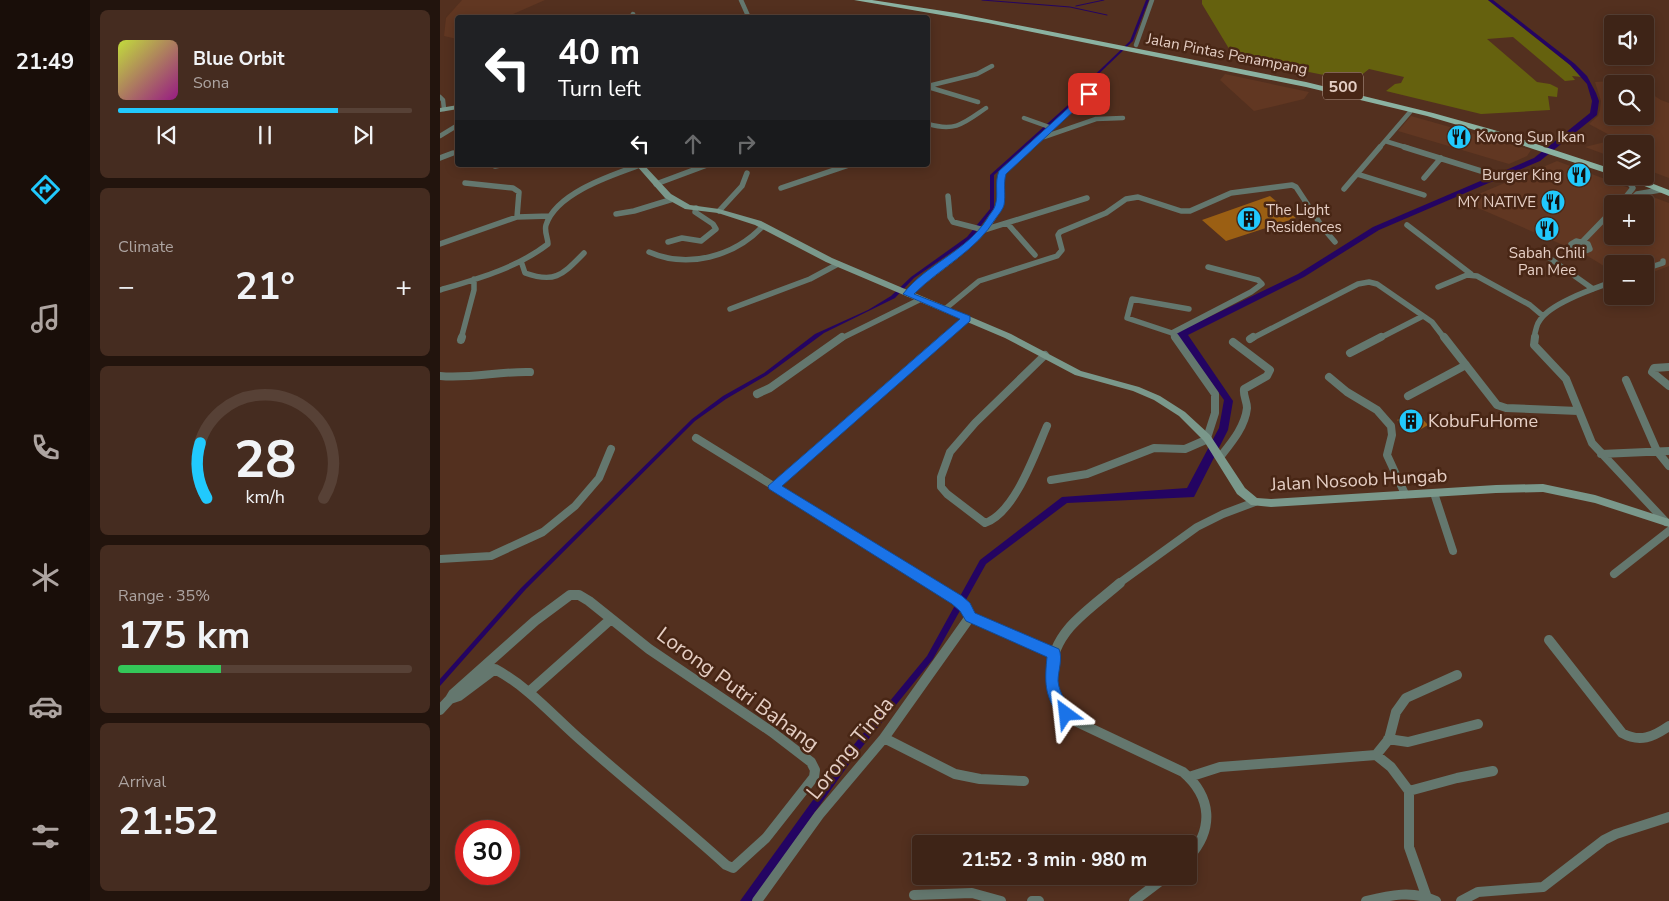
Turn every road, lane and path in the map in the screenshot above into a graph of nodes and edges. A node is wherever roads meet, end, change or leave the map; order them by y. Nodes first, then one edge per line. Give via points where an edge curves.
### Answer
1 (742, 0) edge
2 (858, 0) edge
3 (884, 0) edge
4 (889, 0) edge
5 (1152, 0) edge
6 (909, 2) edge
7 (896, 5) junction
8 (748, 15) edge
9 (1122, 45) junction
10 (1134, 46) junction
11 (992, 66) dead end
12 (930, 86) edge
13 (930, 87) edge
14 (1089, 94) dead end
15 (440, 97) edge
16 (978, 102) dead end
17 (1395, 105) junction
18 (455, 108) edge
19 (986, 108) dead end
20 (442, 110) edge
21 (1410, 112) junction
22 (1024, 118) dead end
23 (1123, 118) dead end
24 (1446, 118) junction
25 (930, 125) edge
26 (455, 127) edge
27 (1052, 128) junction
28 (440, 136) edge
29 (1042, 137) junction
30 (1384, 141) junction
31 (1544, 145) junction
32 (1559, 150) junction
33 (453, 152) dead end
34 (440, 158) edge
35 (1440, 158) junction
36 (1604, 163) edge
37 (634, 167) edge
38 (642, 167) edge
39 (702, 167) edge
40 (826, 167) edge
41 (844, 167) edge
42 (1604, 169) edge
43 (1481, 170) dead end
44 (830, 172) junction
45 (747, 173) dead end
46 (1356, 174) junction
47 (1424, 178) dead end
48 (1654, 182) edge
49 (465, 183) dead end
50 (656, 184) junction
51 (1631, 185) edge
52 (1651, 185) edge
53 (781, 188) dead end
54 (1344, 189) dead end
55 (1666, 190) edge
56 (1424, 195) dead end
57 (1627, 195) edge
58 (1635, 195) edge
59 (948, 196) dead end
60 (1087, 198) dead end
61 (673, 199) junction
62 (696, 208) junction
63 (719, 211) junction
64 (616, 214) dead end
65 (550, 216) junction
66 (516, 217) junction
67 (1604, 220) edge
68 (1007, 223) junction
69 (1604, 224) edge
70 (1407, 225) dead end
71 (763, 226) junction
72 (982, 230) junction
73 (668, 242) dead end
74 (1335, 242) dead end
75 (440, 244) edge
76 (649, 252) dead end
77 (584, 253) dead end
78 (1035, 255) dead end
79 (1545, 255) dead end
80 (521, 261) junction
81 (1663, 261) dead end
82 (838, 264) junction
83 (1654, 266) edge
84 (1208, 267) dead end
85 (1471, 274) junction
86 (474, 279) junction
87 (1604, 285) edge
88 (1438, 287) dead end
89 (1593, 289) junction
90 (440, 290) edge
91 (902, 292) junction
92 (919, 300) junction
93 (1189, 308) dead end
94 (730, 309) dead end
95 (945, 309) junction
96 (1423, 316) junction
97 (1543, 316) junction
98 (967, 318) junction
99 (1172, 333) junction
100 (1250, 338) dead end
101 (461, 340) dead end
102 (1234, 342) dead end
103 (1350, 353) dead end
104 (1045, 355) junction
105 (1466, 365) junction
106 (1669, 367) edge
107 (530, 372) dead end
108 (440, 376) edge
109 (1329, 376) dead end
110 (1626, 380) dead end
111 (1669, 386) edge
112 (757, 394) dead end
113 (1408, 396) dead end
114 (1578, 411) junction
115 (1047, 426) dead end
116 (696, 438) dead end
117 (1208, 439) junction
118 (611, 449) dead end
119 (1657, 451) junction
120 (1669, 451) edge
121 (1601, 454) junction
122 (1219, 455) junction
123 (1669, 466) edge
124 (1051, 480) dead end
125 (774, 486) junction
126 (1434, 493) junction
127 (1405, 494) junction
128 (1255, 502) junction
129 (1668, 525) edge
130 (1453, 551) dead end
131 (440, 559) edge
132 (1614, 574) dead end
133 (970, 617) junction
134 (611, 619) junction
135 (1549, 640) dead end
136 (1054, 654) junction
137 (486, 664) junction
138 (495, 669) junction
139 (1457, 675) dead end
140 (530, 691) junction
141 (450, 699) junction
142 (440, 710) edge
143 (1478, 724) dead end
144 (1669, 726) edge
145 (884, 738) junction
146 (1388, 739) junction
147 (1376, 755) junction
148 (1493, 771) dead end
149 (1189, 777) junction
150 (1024, 782) dead end
151 (1409, 791) junction
152 (1669, 817) edge
153 (1197, 846) edge
154 (1155, 885) edge
155 (914, 895) dead end
156 (1431, 898) edge
157 (757, 901) edge
158 (1000, 901) edge
159 (1032, 901) edge
160 (1039, 901) edge
161 (1134, 901) edge
162 (1366, 901) edge
163 (1461, 901) edge

1 - 8 street
2 - 7 main road, Jalan Pintas Penampang / 500
3 - 7 main road
4 - 6 main road, Jalan Pintas Penampang / 500
5 - 10 street
6 - 9 main road, Jalan Pintas Penampang / 500
7 - 9 main road, Jalan Pintas Penampang / 500
9 - 10 main road, Jalan Pintas Penampang / 500
10 - 17 main road, Jalan Pintas Penampang / 500
10 - 31 main road, Jalan Pintas Penampang / 500 via 1369,92 1478,121
11 - 12 street via 977,74
13 - 16 street
14 - 27 street
15 - 20 street via 443,100
17 - 21 street
17 - 24 main road, Jalan Pintas Penampang / 500
18 - 20 main road
19 - 25 street via 959,126 944,129
21 - 24 street
21 - 30 street
22 - 27 street
23 - 29 street via 1096,120
24 - 31 main road, Jalan Pintas Penampang / 500
26 - 28 street
27 - 29 street
29 - 72 street via 1002,173 1000,206
30 - 35 street
30 - 46 street
31 - 32 main road, Jalan Pintas Penampang / 500
32 - 36 main road, Jalan Pintas Penampang / 500
32 - 42 main road, Jalan Pintas Penampang / 500
33 - 34 street
35 - 43 street
35 - 47 street
37 - 65 street via 590,183
38 - 50 main road, Jalan Nosoob Hungab
39 - 50 street
40 - 44 street
41 - 44 street
44 - 53 street
45 - 63 street via 742,186
46 - 54 street
46 - 56 street
48 - 55 main road
49 - 66 street via 513,188 519,192 520,198
50 - 61 main road, Jalan Nosoob Hungab
51 - 57 street via 1633,188
52 - 55 main road
55 - 58 street
59 - 72 street via 953,222
60 - 68 street
61 - 62 main road, Jalan Nosoob Hungab
61 - 64 street
62 - 63 main road, Jalan Nosoob Hungab
62 - 73 street via 695,212 713,224 716,230 701,241 682,238
63 - 71 main road, Jalan Nosoob Hungab
65 - 66 street
65 - 80 street via 546,229 548,244
66 - 75 street
67 - 69 street via 1583,242
68 - 72 street
68 - 78 street
70 - 85 street
71 - 76 street via 744,243 693,260 671,260
71 - 82 main road, Jalan Nosoob Hungab
72 - 91 street via 968,246
74 - 95 street via 1292,185 1231,193 1190,212 1138,197 1131,198 1106,213 1060,232 1062,250 1057,256 979,281
77 - 80 street via 564,272 549,279 540,279 525,272
79 - 89 street
80 - 86 street
81 - 83 street via 1663,264
82 - 91 main road, Jalan Nosoob Hungab
82 - 94 street via 810,279
84 - 99 street via 1258,280 1262,284
85 - 88 street
85 - 97 street via 1535,308
86 - 90 street
86 - 101 street
87 - 89 street
89 - 97 street
91 - 92 main road, Jalan Nosoob Hungab
92 - 95 main road, Jalan Nosoob Hungab
92 - 112 street via 841,338
93 - 99 street via 1132,299 1127,318
95 - 98 main road, Jalan Nosoob Hungab
96 - 100 street via 1377,284 1365,282
96 - 103 street
96 - 105 street via 1436,327
97 - 114 street via 1536,330 1534,345 1566,379
98 - 104 main road, Jalan Nosoob Hungab
98 - 125 street
99 - 117 street via 1215,393
102 - 122 street via 1270,370 1267,376 1244,389 1247,404 1242,422 1230,445
104 - 115 street via 950,452 941,486 985,523 996,520 1007,507
104 - 117 main road, Jalan Nosoob Hungab via 1087,376 1131,387 1157,398 1182,414
105 - 113 street
105 - 114 street via 1492,402 1500,407
106 - 111 street via 1654,368 1652,372
107 - 108 street via 509,371 464,378
109 - 127 street via 1387,418 1392,430 1387,455
110 - 119 street
114 - 121 street via 1589,438
116 - 125 street
117 - 122 main road, Jalan Nosoob Hungab
117 - 124 street via 1185,449 1154,448 1087,474
118 - 131 street via 599,478 575,506 543,532 491,556
119 - 120 street
119 - 121 street
119 - 123 street
121 - 129 street
122 - 128 main road, Jalan Nosoob Hungab via 1241,491
125 - 133 street via 957,600
126 - 127 main road, Jalan Nosoob Hungab
126 - 129 main road, Jalan Nosoob Hungab via 1543,488 1595,500
126 - 130 street
127 - 128 main road, Jalan Nosoob Hungab
128 - 136 street via 1203,524 1119,584 1070,627
129 - 132 street
133 - 136 street
133 - 145 street, Lorong Tinda
134 - 137 street, Lorong Putri Bahang via 579,596 570,595
134 - 140 street
134 - 140 street, Lorong Putri Bahang via 811,762 814,777 744,861 733,868 726,866 556,718
135 - 144 street via 1622,733 1630,738 1646,740
136 - 149 street via 1051,681 1054,695 1066,714
137 - 138 street, Lorong Putri Bahang
137 - 141 street, Lorong Putri Bahang
138 - 140 street, Lorong Putri Bahang
138 - 141 street
139 - 146 street via 1400,703 1394,712
141 - 142 street, Lorong Putri Bahang
143 - 146 street via 1408,742
145 - 150 street via 957,775
145 - 157 street, Lorong Tinda via 819,815
146 - 147 street
147 - 149 street via 1220,766
147 - 151 street
148 - 151 street
149 - 153 street via 1205,803 1207,816 1204,836
151 - 156 street via 1409,847
152 - 163 street via 1604,840 1543,887 1478,892
154 - 161 street
155 - 158 street via 972,892
156 - 162 street via 1417,893
159 - 160 street

